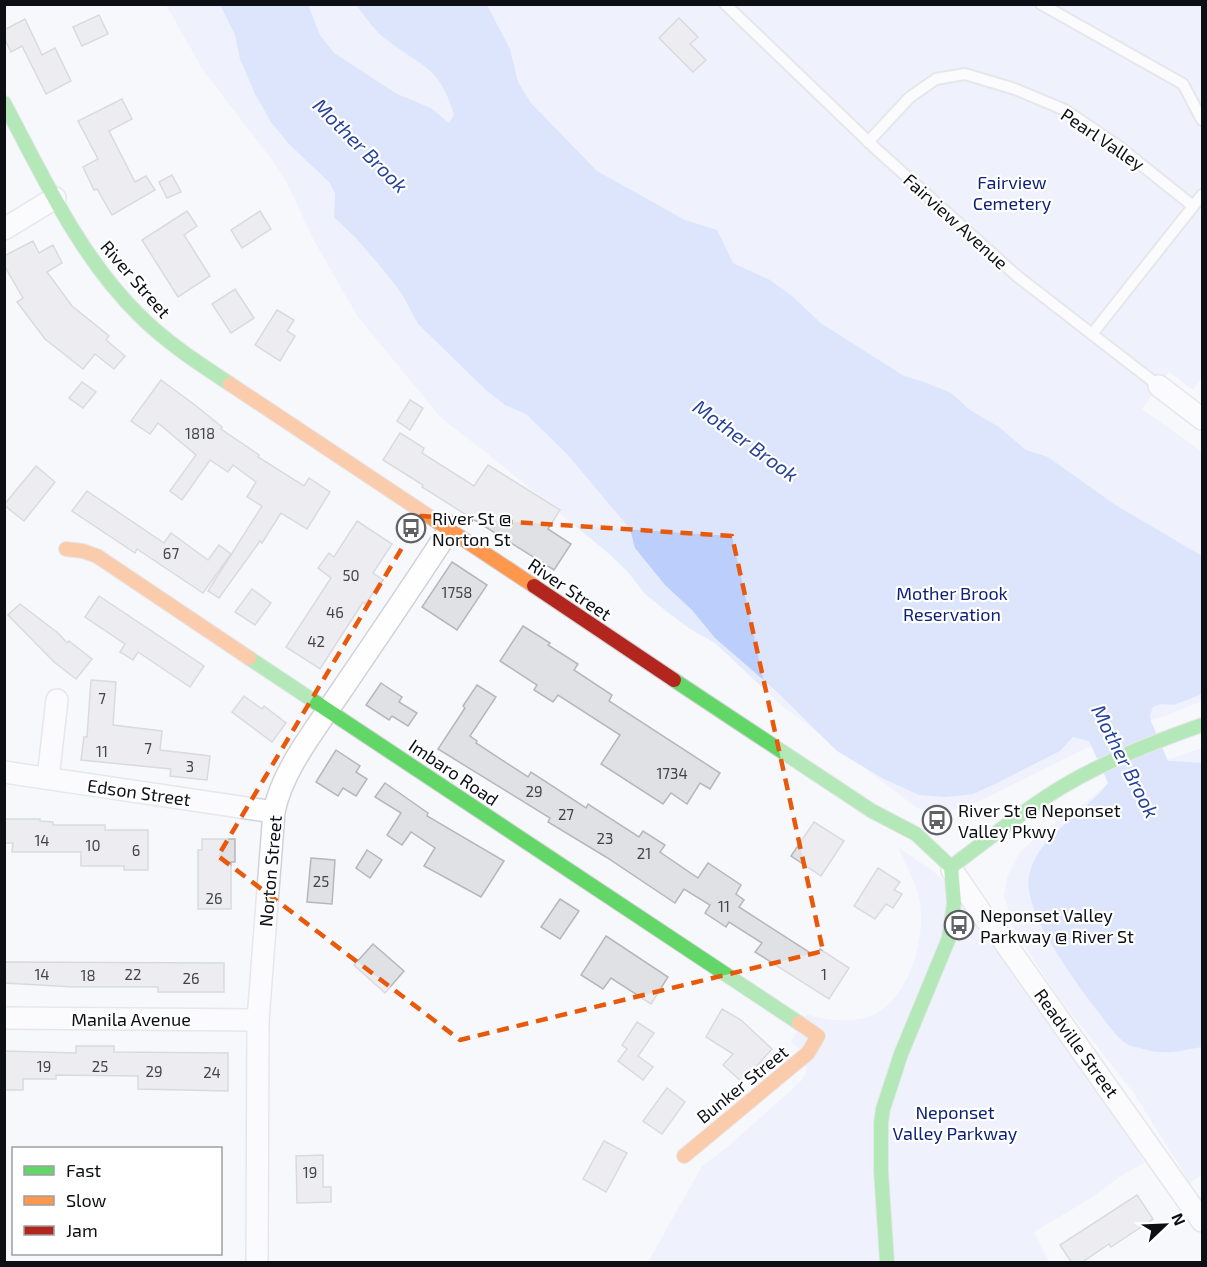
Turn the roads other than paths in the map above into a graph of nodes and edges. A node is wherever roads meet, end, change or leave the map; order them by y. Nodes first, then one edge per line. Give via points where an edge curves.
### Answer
1 (725, 4) edge
2 (1041, 4) edge
3 (4, 103) edge
4 (1203, 120) edge
5 (868, 142) junction
6 (1203, 195) edge
7 (55, 198) junction
8 (1193, 206) junction
9 (4, 229) edge
10 (1092, 334) junction
11 (1159, 386) joint
12 (1203, 419) edge
13 (449, 530) junction
14 (66, 549) dead end
15 (57, 700) dead end
16 (328, 711) junction
17 (1203, 725) edge
18 (4, 772) edge
19 (48, 778) junction
20 (274, 812) junction
21 (951, 867) junction
22 (4, 1018) edge
23 (258, 1020) junction
24 (818, 1036) joint
25 (684, 1156) dead end
26 (1203, 1221) edge
27 (257, 1263) edge
28 (887, 1263) edge

1 - 5 lane, Fairview Avenue
2 - 4 lane via 1183,84
3 - 7 street, River Street
5 - 8 lane, Pearl Valley via 910,97 936,79 965,74 1065,111 1118,146
5 - 10 lane, Fairview Avenue via 1017,276
6 - 8 lane
7 - 9 street
7 - 13 street, River Street via 95,263 158,333
8 - 10 lane
10 - 11 lane, Fairview Avenue
11 - 12 street, Fairview Avenue
13 - 16 street, Norton Street
13 - 21 street, River Street via 872,811 916,834
14 - 16 street, Imbaro Road via 97,556
15 - 19 street
16 - 20 street, Norton Street via 285,778
16 - 24 street, Imbaro Road
17 - 21 street via 1167,736 1092,771 1038,804
18 - 19 street, Edson Street
19 - 20 street, Edson Street
20 - 23 street, Norton Street
21 - 26 street, Readville Street
21 - 28 street via 954,900 949,938 901,1054 883,1109
22 - 23 street, Manila Avenue
23 - 27 street, Norton Street
24 - 25 street, Bunker Street via 808,1053

